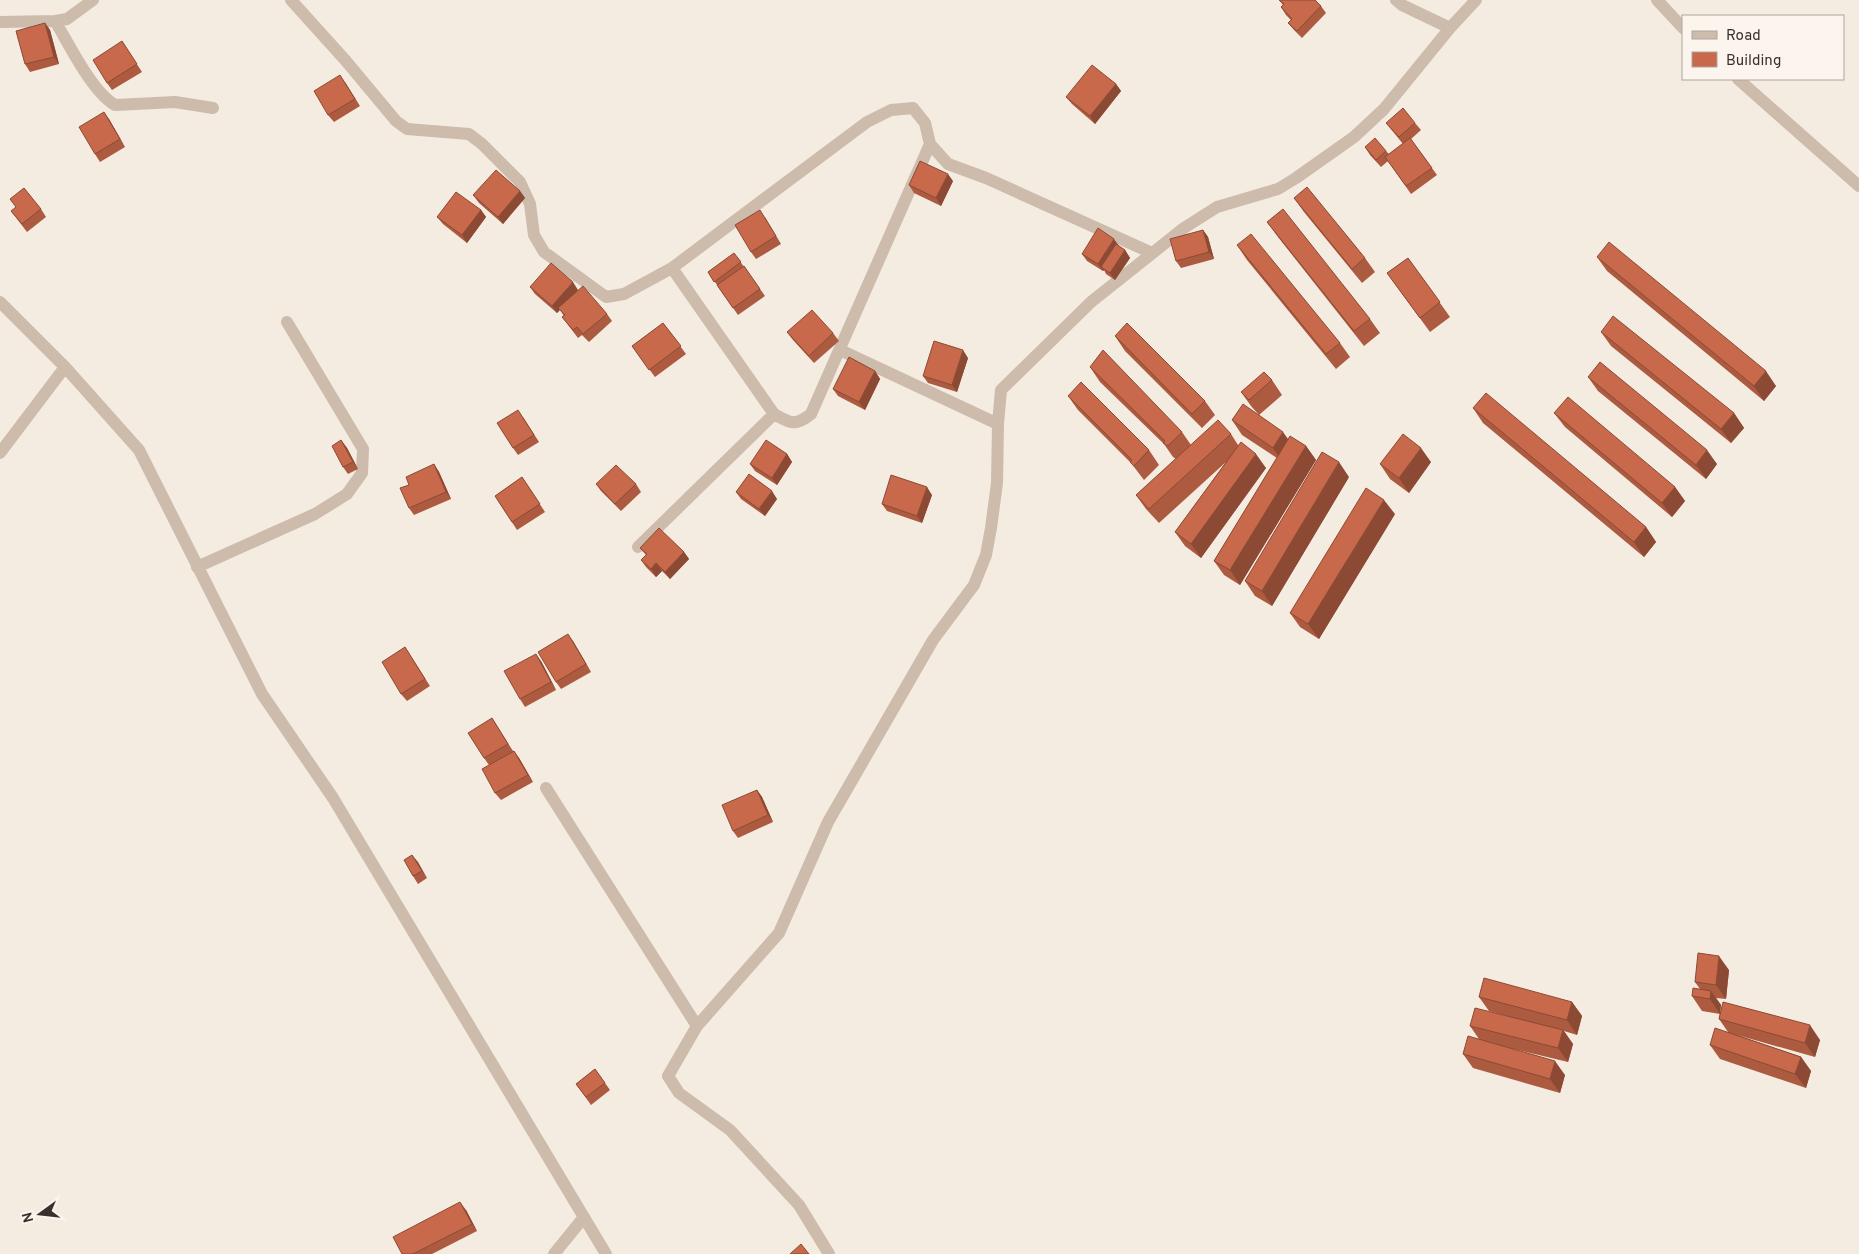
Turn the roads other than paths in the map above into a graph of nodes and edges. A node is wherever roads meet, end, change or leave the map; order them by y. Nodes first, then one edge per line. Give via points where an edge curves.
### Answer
1 (93, 0) edge
2 (291, 0) edge
3 (1396, 0) edge
4 (1476, 0) edge
5 (1657, 0) edge
6 (55, 21) junction
7 (0, 22) edge
8 (1682, 27) edge
9 (1450, 28) junction
10 (1739, 80) edge
11 (213, 108) dead end
12 (930, 144) junction
13 (1859, 186) edge
14 (1152, 253) junction
15 (672, 268) junction
16 (0, 302) edge
17 (287, 322) dead end
18 (840, 350) junction
19 (65, 367) junction
20 (774, 414) junction
21 (998, 424) junction
22 (0, 453) edge
23 (638, 547) edge
24 (197, 567) junction
25 (546, 788) dead end
26 (697, 1026) junction
27 (584, 1217) junction
28 (554, 1254) edge
29 (606, 1254) edge
30 (828, 1254) edge

1 - 6 street via 67,19
2 - 15 street via 396,121 408,129 469,134 482,144 520,182 530,204 534,235 544,252 606,297 624,294
3 - 9 street
4 - 9 street
5 - 8 street
6 - 7 street
6 - 11 street via 83,68 106,100 114,105 175,102
9 - 14 street via 1384,109 1354,137 1278,189 1217,207
10 - 13 street
12 - 14 street via 948,164
12 - 15 street via 925,123 913,108 891,110 867,122
12 - 18 street
14 - 21 street via 1091,302 1001,390
15 - 20 street
16 - 19 street
17 - 24 street via 363,449 362,473 347,494 315,514
18 - 20 street via 812,414 801,422 788,422
18 - 21 street
19 - 22 street
19 - 24 street via 139,450
20 - 23 street
21 - 26 street via 997,483 991,528 986,555 974,585 933,640 828,822 779,933
24 - 27 street via 262,694 338,807
25 - 26 street
26 - 30 street via 668,1076 679,1093 730,1130 799,1205
27 - 28 street
27 - 29 street

